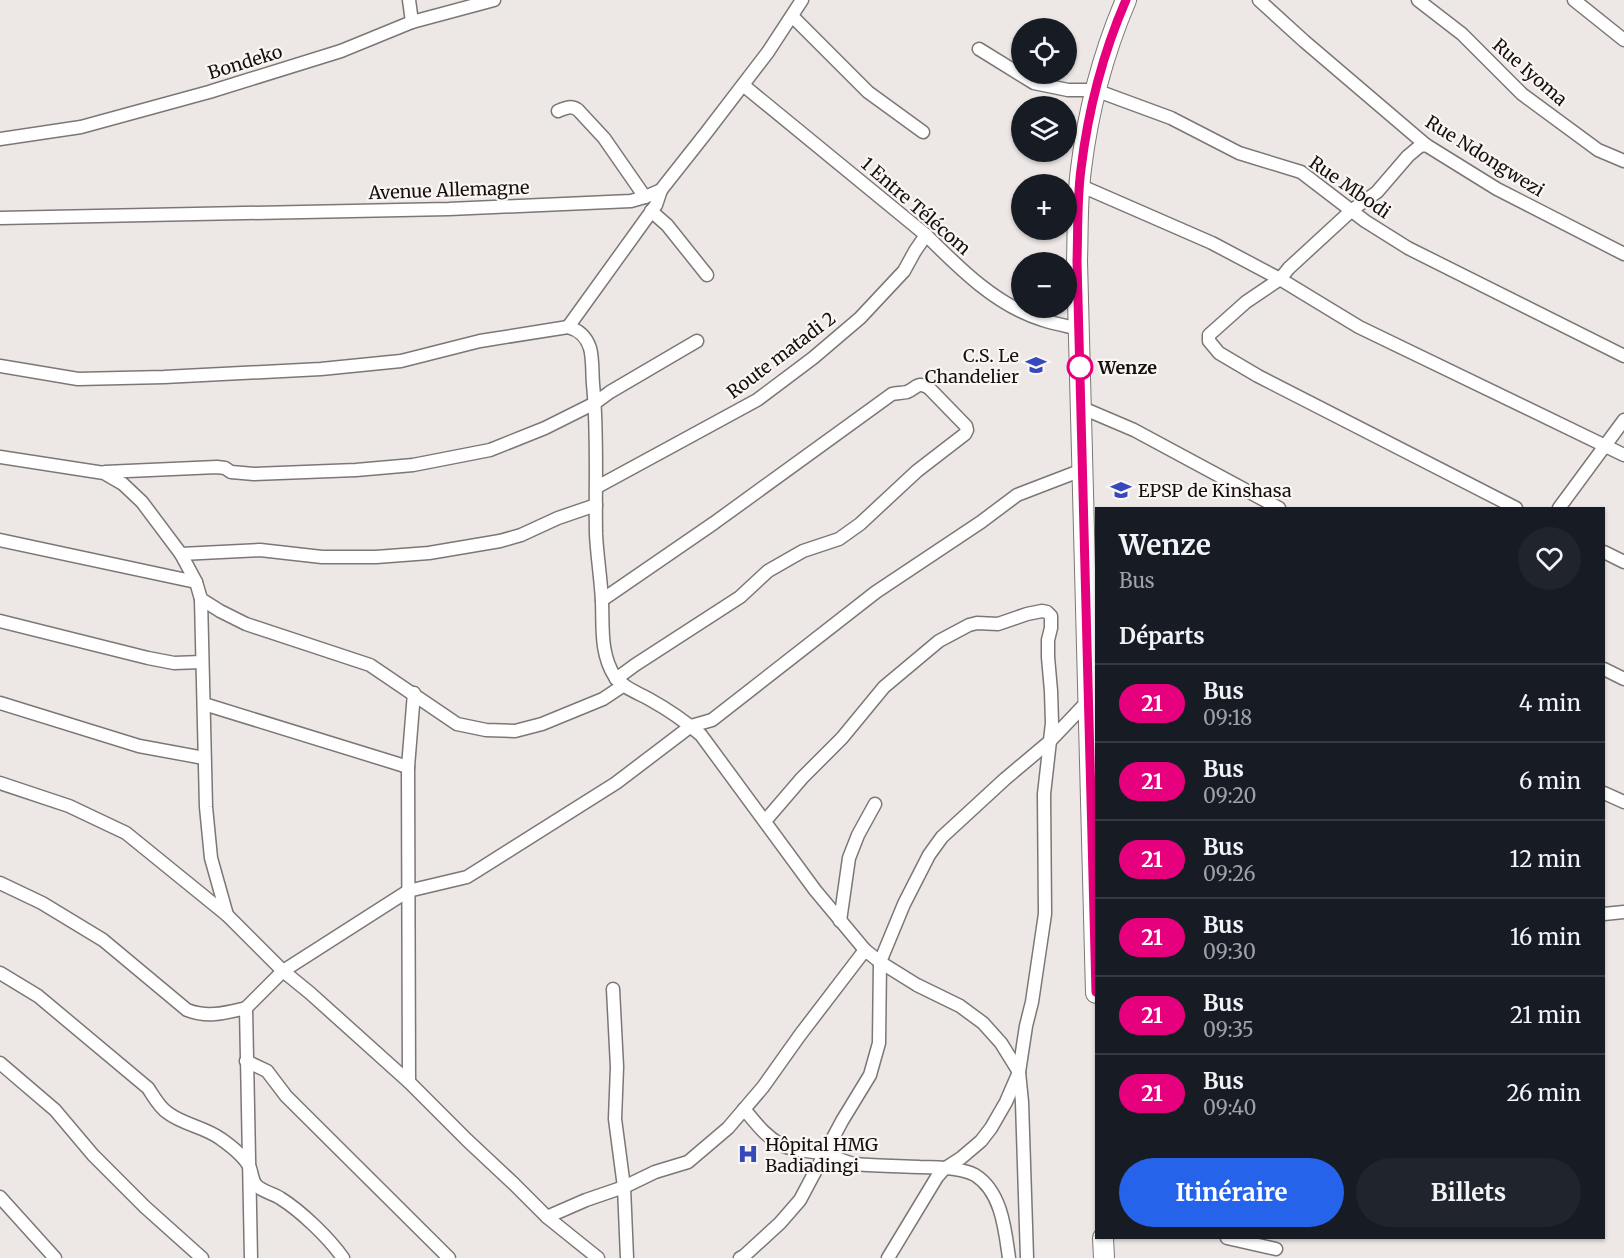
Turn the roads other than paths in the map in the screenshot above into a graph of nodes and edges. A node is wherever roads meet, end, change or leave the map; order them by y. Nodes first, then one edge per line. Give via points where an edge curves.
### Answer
1 (409, 0) edge
2 (494, 0) edge
3 (802, 0) edge
4 (1126, 0) edge
5 (1258, 0) edge
6 (1418, 0) edge
7 (1574, 0) edge
8 (792, 16) junction
9 (412, 22) junction
10 (1624, 40) edge
11 (979, 49) dead end
12 (742, 85) junction
13 (1095, 90) junction
14 (558, 111) dead end
15 (923, 132) dead end
16 (0, 139) edge
17 (1426, 144) junction
18 (1624, 161) edge
19 (1079, 185) junction
20 (661, 189) junction
21 (645, 197) junction
22 (1352, 210) junction
23 (651, 211) junction
24 (0, 218) edge
25 (926, 235) junction
26 (1624, 254) edge
27 (707, 275) dead end
28 (1280, 279) junction
29 (568, 327) junction
30 (1080, 329) junction
31 (697, 341) dead end
32 (1624, 356) edge
33 (0, 366) edge
34 (595, 403) junction
35 (1080, 407) junction
36 (1624, 420) edge
37 (1605, 446) junction
38 (1624, 455) edge
39 (0, 458) edge
40 (1082, 470) junction
41 (104, 472) junction
42 (597, 487) junction
43 (596, 505) junction
44 (1278, 507) edge
45 (1514, 507) edge
46 (1560, 507) edge
47 (1090, 536) edge
48 (0, 540) edge
49 (1605, 552) edge
50 (181, 554) junction
51 (1624, 562) edge
52 (196, 582) junction
53 (201, 599) junction
54 (602, 600) junction
55 (0, 621) edge
56 (202, 662) junction
57 (1092, 662) edge
58 (1605, 670) edge
59 (1624, 679) edge
60 (620, 682) junction
61 (414, 693) junction
62 (1088, 701) junction
63 (0, 703) edge
64 (204, 704) junction
65 (691, 726) junction
66 (1049, 742) junction
67 (204, 758) junction
68 (408, 766) junction
69 (0, 783) edge
70 (1094, 788) edge
71 (1605, 793) edge
72 (1624, 802) edge
73 (875, 804) dead end
74 (765, 821) junction
75 (1095, 864) edge
76 (0, 883) edge
77 (408, 891) junction
78 (1624, 912) edge
79 (227, 915) junction
80 (1605, 915) edge
81 (840, 921) junction
82 (865, 950) junction
83 (880, 962) junction
84 (283, 971) junction
85 (0, 973) edge
86 (613, 989) dead end
87 (246, 1008) junction
88 (246, 1061) junction
89 (0, 1063) edge
90 (1019, 1072) junction
91 (409, 1082) junction
92 (744, 1109) junction
93 (825, 1154) junction
94 (249, 1167) junction
95 (944, 1169) junction
96 (624, 1187) junction
97 (0, 1197) edge
98 (547, 1217) junction
99 (1103, 1239) edge
100 (1232, 1239) edge
101 (1260, 1245) junction
102 (1276, 1249) dead end
103 (55, 1258) edge
104 (202, 1258) edge
105 (251, 1258) edge
106 (343, 1258) edge
107 (449, 1258) edge
108 (598, 1258) edge
109 (627, 1258) edge
110 (740, 1258) edge
111 (888, 1258) edge
112 (1008, 1258) edge
113 (1027, 1258) edge
114 (1104, 1258) edge
115 (1259, 1258) edge

1 - 9 street
2 - 9 street, Bondeko
3 - 8 street, Avenue Allemagne
4 - 13 highway
5 - 17 street, Rue Ndongwezi
6 - 18 street, Rue Iyoma via 1462,34 1522,94 1598,150
7 - 10 street
8 - 12 street, Avenue Allemagne
8 - 15 street via 868,92
9 - 16 street, Bondeko via 341,51 209,92 81,127
11 - 13 street, Rue Mbodi via 1034,82 1068,90
12 - 20 street, Avenue Allemagne
12 - 25 street, 1 Entre Télécom
13 - 19 highway
13 - 22 street, Rue Mbodi via 1171,118 1239,153 1301,172
14 - 21 street via 568,107 578,110 604,138
17 - 22 street via 1408,156 1377,192
17 - 26 street, Rue Ndongwezi via 1497,189
19 - 28 street via 1212,243
19 - 30 highway
20 - 21 street, Avenue Allemagne
20 - 23 street
21 - 24 street, Avenue Allemagne via 631,201 449,209
22 - 28 street
22 - 32 street, Rue Mbodi via 1408,248
23 - 27 street
23 - 29 street
25 - 30 street, 1 Entre Télécom via 992,294 1016,309
25 - 42 street, Route matadi 2 via 904,271 860,318 813,358 757,400
28 - 37 street via 1359,327
28 - 45 street via 1209,335 1219,353
29 - 33 street via 480,341 401,361 321,369 78,379
29 - 34 street via 577,330 590,349
30 - 35 highway
31 - 34 street
34 - 41 street via 490,450 413,465 254,474 217,467
34 - 42 street
35 - 40 highway
35 - 44 street via 1134,430
36 - 37 street
37 - 38 street
37 - 46 street
39 - 41 street
40 - 47 highway
40 - 65 street via 1017,495 876,592 712,720
41 - 50 street via 123,483 142,502
42 - 43 street
43 - 50 street via 521,536 429,553 376,557 322,557 260,550
43 - 54 street
47 - 57 highway
48 - 52 street
49 - 51 street
50 - 52 street
52 - 53 street
53 - 56 street
53 - 61 street via 246,624 370,664
54 - 60 street via 603,644 608,664
54 - 60 street via 892,394 924,385 966,426 964,434 860,524 840,538 803,551 768,571 740,597 634,665
55 - 56 street via 148,658 174,663
56 - 64 street
57 - 62 highway
58 - 59 street
60 - 61 street via 603,699 514,731 457,724
60 - 65 street
61 - 68 street
62 - 66 street
62 - 70 highway
63 - 67 street via 139,746
64 - 67 street
64 - 68 street
65 - 74 street
65 - 77 street via 616,783 467,877
66 - 74 street via 1051,616 1042,611 998,624 969,625 939,641 884,687
66 - 83 street via 942,837 904,904
66 - 90 street via 1044,794 1045,914
67 - 79 street via 211,858
68 - 77 street
69 - 79 street via 69,806 126,833
70 - 75 highway
71 - 72 street
73 - 81 street via 849,858
74 - 81 street
76 - 87 street via 103,940 187,1010 208,1015
77 - 84 street
77 - 91 street
78 - 80 street
79 - 84 street
81 - 82 street
82 - 83 street
82 - 92 street
83 - 90 street via 983,1023
83 - 93 street via 879,1043 875,1059 870,1075
84 - 87 street
84 - 91 street
85 - 94 street via 38,996 148,1088 166,1112 218,1136
86 - 96 street via 615,1119
87 - 88 street
88 - 94 street
88 - 107 street via 267,1071 286,1096
89 - 104 street via 55,1110 145,1208
90 - 95 street via 1006,1102 981,1141
90 - 113 street
91 - 98 street
92 - 93 street via 760,1129 781,1145
92 - 96 street via 688,1162
93 - 95 street via 854,1164
93 - 110 street via 800,1200
94 - 105 street
94 - 106 street via 257,1186 297,1210
95 - 111 street
95 - 112 street via 975,1175 989,1189 1005,1226
96 - 98 street
96 - 109 street
97 - 103 street
98 - 108 street
99 - 114 highway
100 - 101 street
101 - 102 street
101 - 115 street

